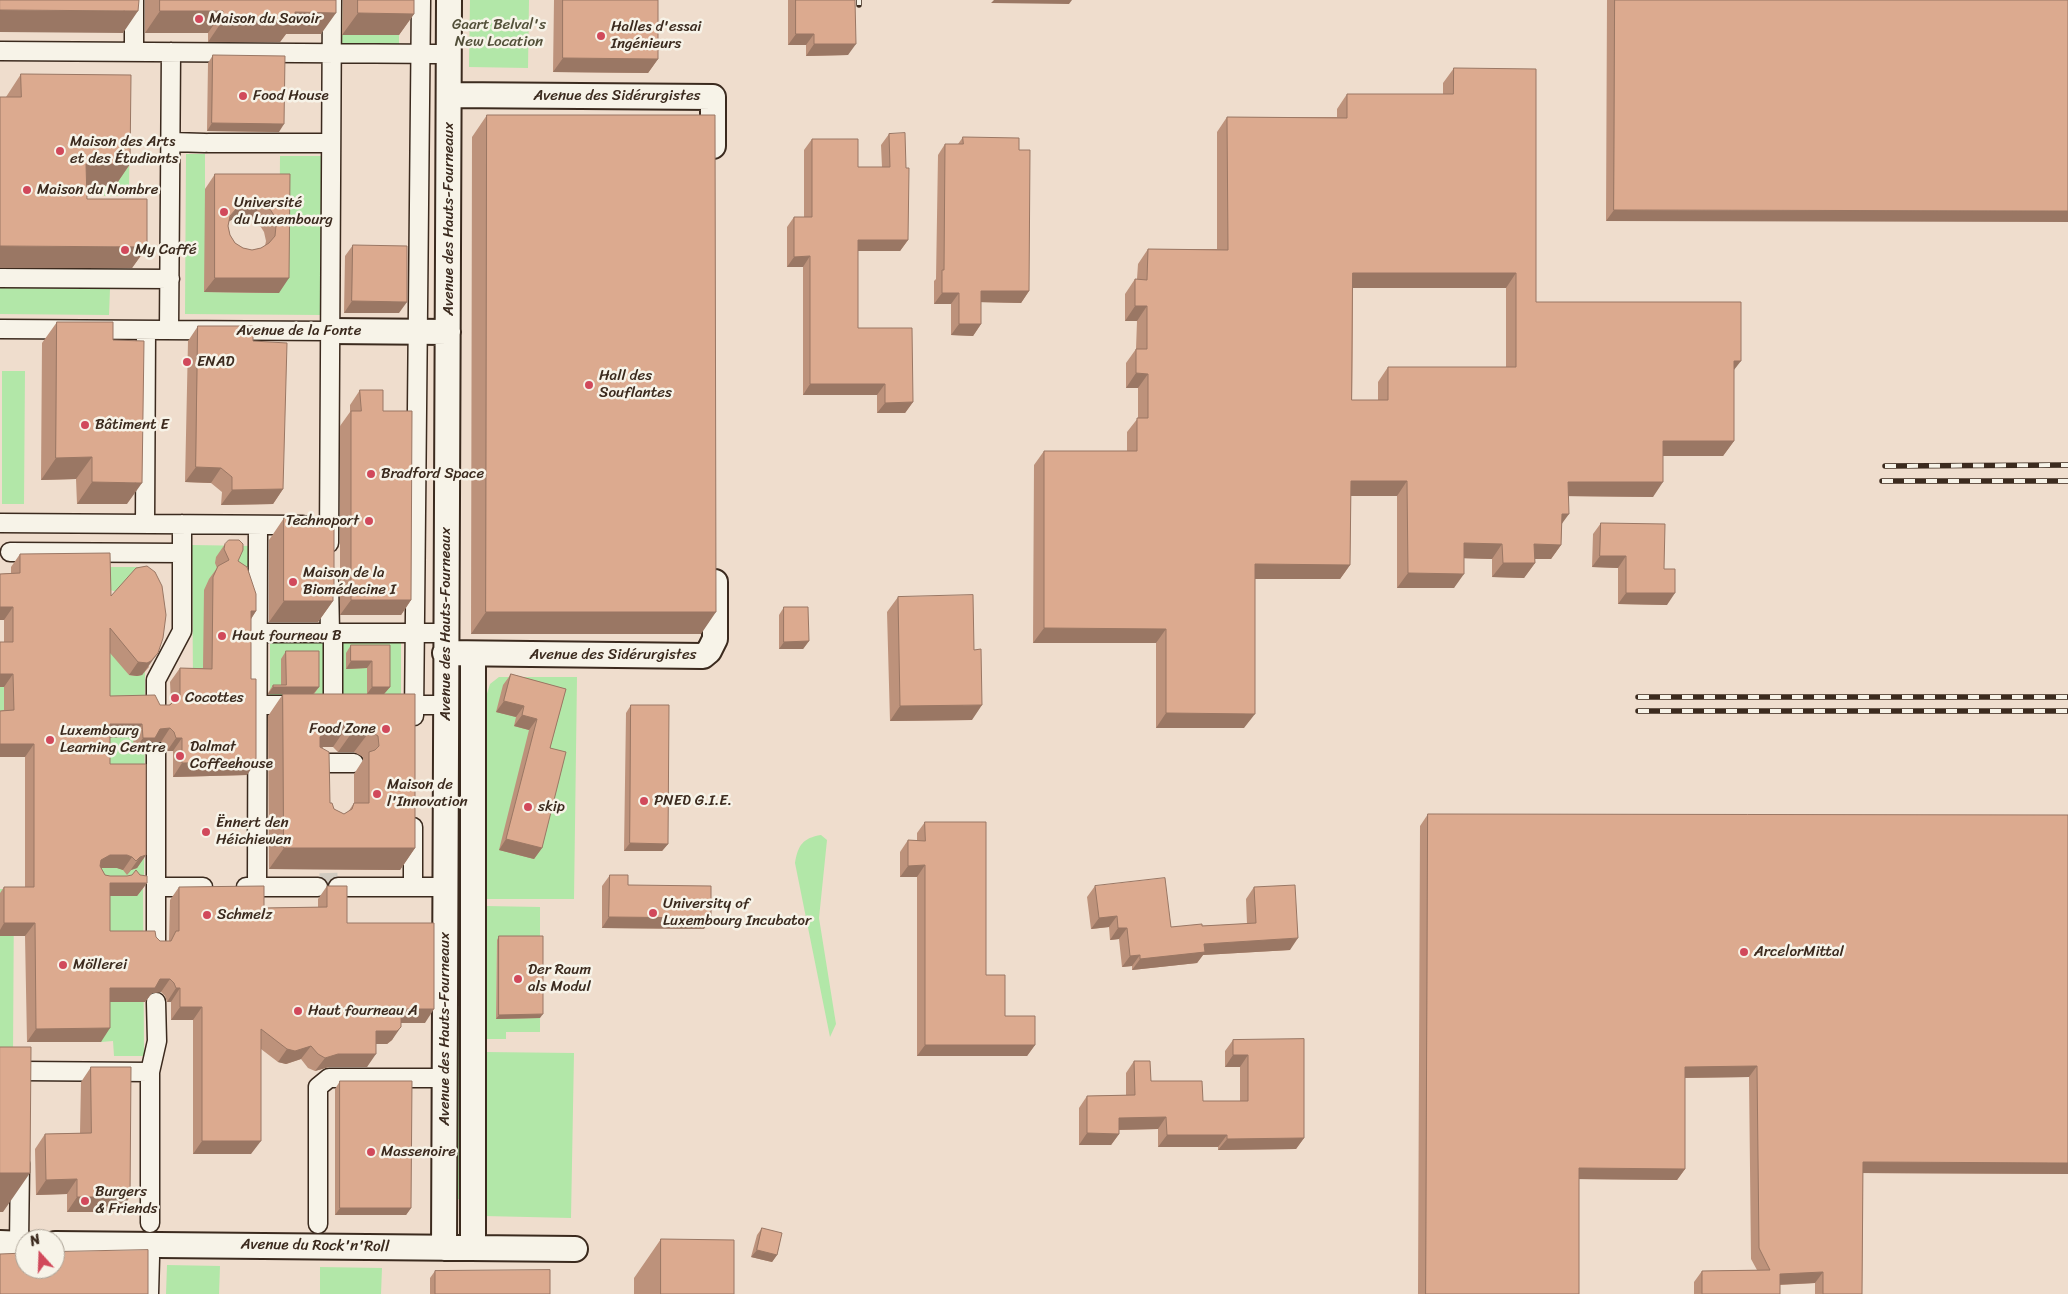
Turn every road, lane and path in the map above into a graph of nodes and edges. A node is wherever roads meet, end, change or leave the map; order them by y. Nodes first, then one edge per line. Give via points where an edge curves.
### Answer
1 (134, 0) edge
2 (332, 0) edge
3 (420, 0) edge
4 (449, 0) edge
5 (0, 51) edge
6 (134, 52) junction
7 (171, 52) junction
8 (332, 53) junction
9 (420, 53) junction
10 (449, 54) junction
11 (449, 95) junction
12 (171, 142) junction
13 (331, 143) junction
14 (713, 166) edge
15 (0, 278) edge
16 (170, 279) junction
17 (0, 329) edge
18 (146, 330) junction
19 (169, 330) junction
20 (330, 331) junction
21 (418, 332) junction
22 (448, 332) junction
23 (0, 523) edge
24 (145, 524) junction
25 (182, 524) junction
26 (258, 525) junction
27 (328, 526) junction
28 (10, 552) dead end
29 (182, 552) junction
30 (715, 560) edge
31 (257, 633) junction
32 (331, 633) junction
33 (415, 633) junction
34 (446, 643) junction
35 (473, 654) junction
36 (257, 705) junction
37 (351, 705) edge
38 (387, 705) edge
39 (414, 705) junction
40 (445, 705) junction
41 (330, 706) junction
42 (156, 709) edge
43 (414, 734) edge
44 (156, 751) edge
45 (354, 763) dead end
46 (325, 766) edge
47 (414, 811) edge
48 (136, 880) edge
49 (156, 883) junction
50 (257, 887) junction
51 (318, 887) dead end
52 (338, 887) edge
53 (413, 887) junction
54 (445, 887) junction
55 (156, 944) edge
56 (156, 1002) edge
57 (150, 1072) junction
58 (444, 1078) junction
59 (21, 1090) edge
60 (20, 1147) edge
61 (150, 1223) dead end
62 (318, 1224) dead end
63 (16, 1229) edge
64 (65, 1244) edge
65 (444, 1248) junction
66 (473, 1248) junction
67 (576, 1249) dead end
68 (150, 1258) edge
69 (149, 1294) edge

1 - 6 street
2 - 8 street
3 - 9 street, Avenue des Hauts-Fourneaux
4 - 10 street, Avenue des Hauts-Fourneaux
5 - 6 street
6 - 7 street
7 - 8 street
7 - 12 street
8 - 9 street
8 - 13 street
9 - 10 street
9 - 21 street, Avenue des Hauts-Fourneaux
10 - 11 street, Avenue des Hauts-Fourneaux
11 - 14 street, Avenue des Sidérurgistes via 713,97
11 - 22 street, Avenue des Hauts-Fourneaux
12 - 13 street
12 - 16 street
13 - 20 street
15 - 16 street
16 - 19 street
17 - 18 street, Avenue de la Fonte
18 - 19 street, Avenue de la Fonte
18 - 24 street
19 - 20 street, Avenue de la Fonte
20 - 21 street, Avenue de la Fonte
20 - 27 street
21 - 22 street, Avenue de la Fonte
21 - 33 street, Avenue des Hauts-Fourneaux
22 - 34 street, Avenue des Hauts-Fourneaux
23 - 24 street
24 - 25 street
25 - 26 street
25 - 29 street
26 - 27 street
26 - 31 street
27 - 32 street
28 - 29 street
29 - 42 street via 182,631 156,680
30 - 35 street, Avenue des Sidérurgistes via 715,639 709,652 703,656
31 - 32 street
31 - 36 street
32 - 33 street
32 - 41 street
33 - 34 street
33 - 39 street, Avenue des Hauts-Fourneaux
34 - 35 street, Avenue des Sidérurgistes
34 - 40 street, Avenue des Hauts-Fourneaux
35 - 66 street, Avenue des Hauts-Fourneaux
36 - 41 street
36 - 50 street via 263,764
37 - 41 street
38 - 39 street
39 - 40 street
39 - 43 street, Avenue des Hauts-Fourneaux
40 - 54 street, Avenue des Hauts-Fourneaux
44 - 49 street
45 - 46 street
47 - 53 street
48 - 49 street
49 - 50 street
49 - 55 street
50 - 51 street
52 - 53 street
53 - 54 street
54 - 58 street, Avenue des Hauts-Fourneaux
56 - 57 street via 157,1041
57 - 59 street via 14,1071
57 - 61 street
58 - 62 street via 330,1074 318,1087
58 - 65 street, Avenue des Hauts-Fourneaux
60 - 63 street
64 - 65 street, Avenue du Rock'n'Roll
65 - 66 street, Avenue du Rock'n'Roll
66 - 67 street, Avenue du Rock'n'Roll
68 - 69 street

